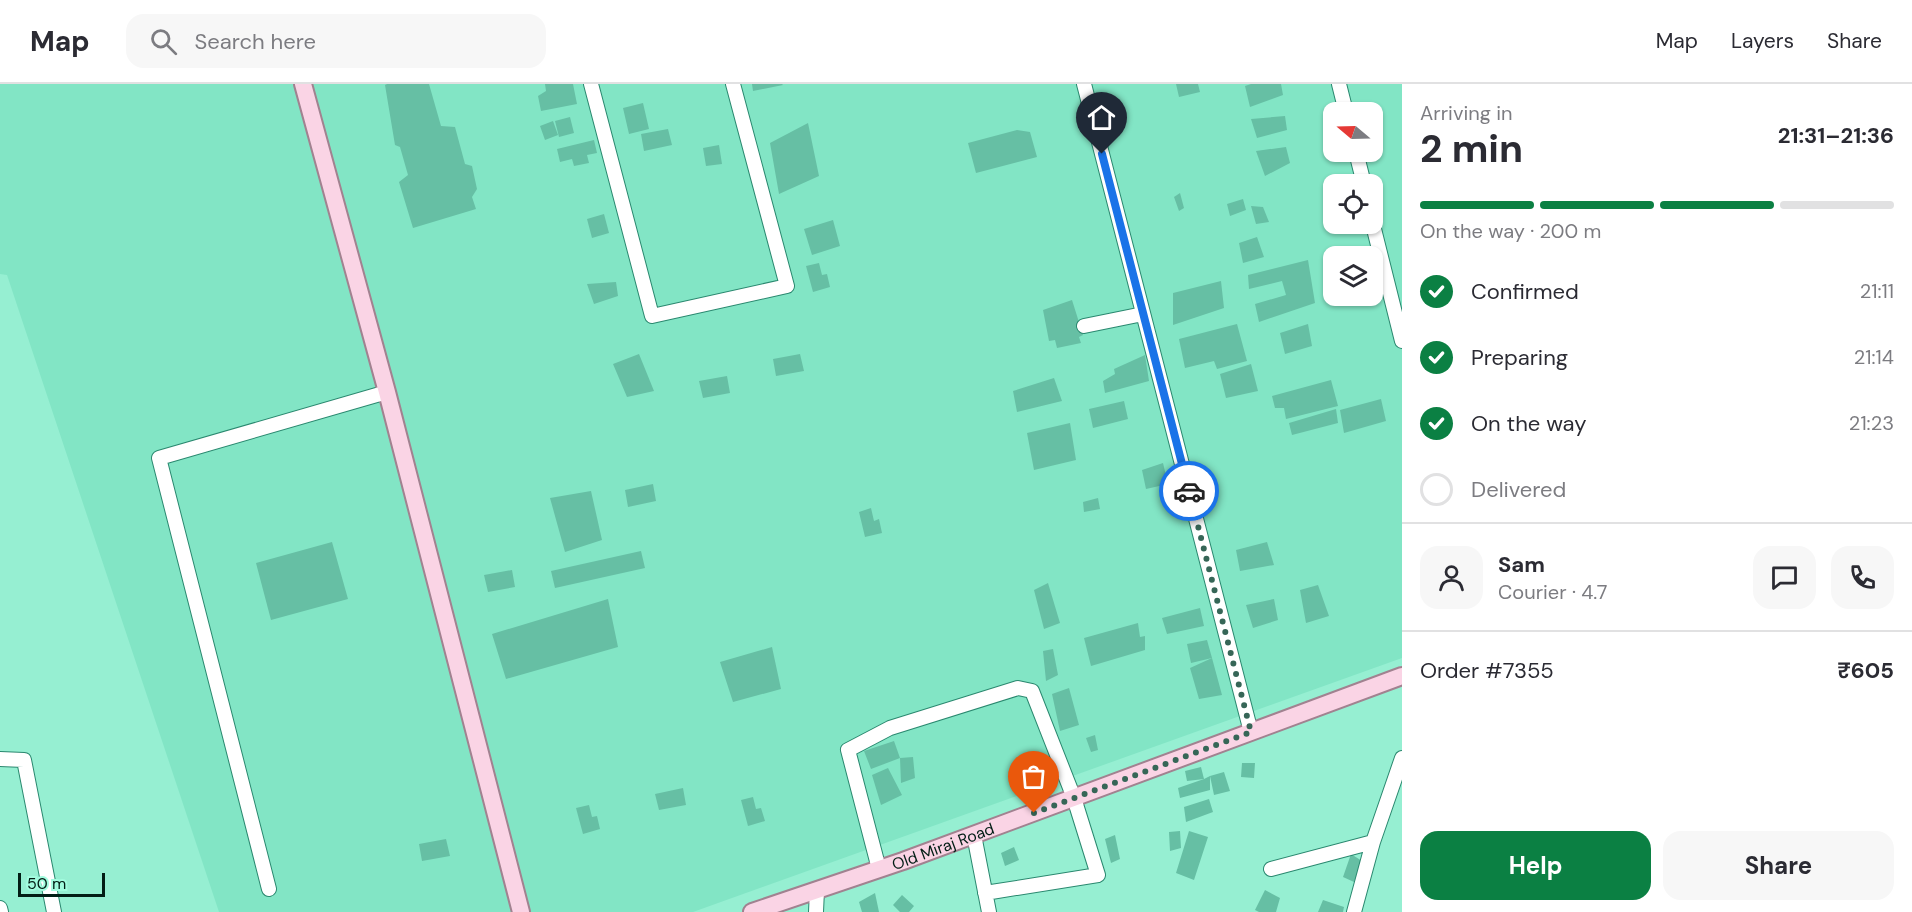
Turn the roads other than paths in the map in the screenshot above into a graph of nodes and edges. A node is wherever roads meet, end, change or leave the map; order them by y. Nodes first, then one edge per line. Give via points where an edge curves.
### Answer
1 (303, 84) edge
2 (591, 84) edge
3 (733, 84) edge
4 (1084, 84) edge
5 (1339, 84) edge
6 (1344, 102) edge
7 (1375, 234) edge
8 (1143, 314) junction
9 (1084, 326) dead end
10 (1402, 341) edge
11 (387, 392) junction
12 (1402, 676) edge
13 (1251, 732) junction
14 (1402, 758) edge
15 (0, 759) edge
16 (1074, 798) junction
17 (974, 835) junction
18 (1373, 842) junction
19 (879, 869) junction
20 (1271, 869) dead end
21 (269, 889) dead end
22 (817, 890) junction
23 (985, 892) junction
24 (54, 912) edge
25 (521, 912) edge
26 (752, 912) edge
27 (816, 912) edge
28 (989, 912) edge
29 (1354, 912) edge

1 - 11 main road
2 - 3 street via 652,316 787,286
4 - 8 street
5 - 6 street
7 - 10 street
8 - 9 street
8 - 13 street
11 - 21 street via 159,458
11 - 25 main road
12 - 13 main road, Old Miraj Road
13 - 16 main road, Old Miraj Road
14 - 18 street
15 - 24 street via 24,760
16 - 17 main road, Old Miraj Road
16 - 19 street via 1032,691 1018,688 890,728 848,750
16 - 23 street via 1098,875
17 - 19 main road, Old Miraj Road
17 - 23 street
18 - 20 street
18 - 29 street
19 - 22 main road, Old Miraj Road
22 - 26 main road, Old Miraj Road
22 - 27 street
23 - 28 street

